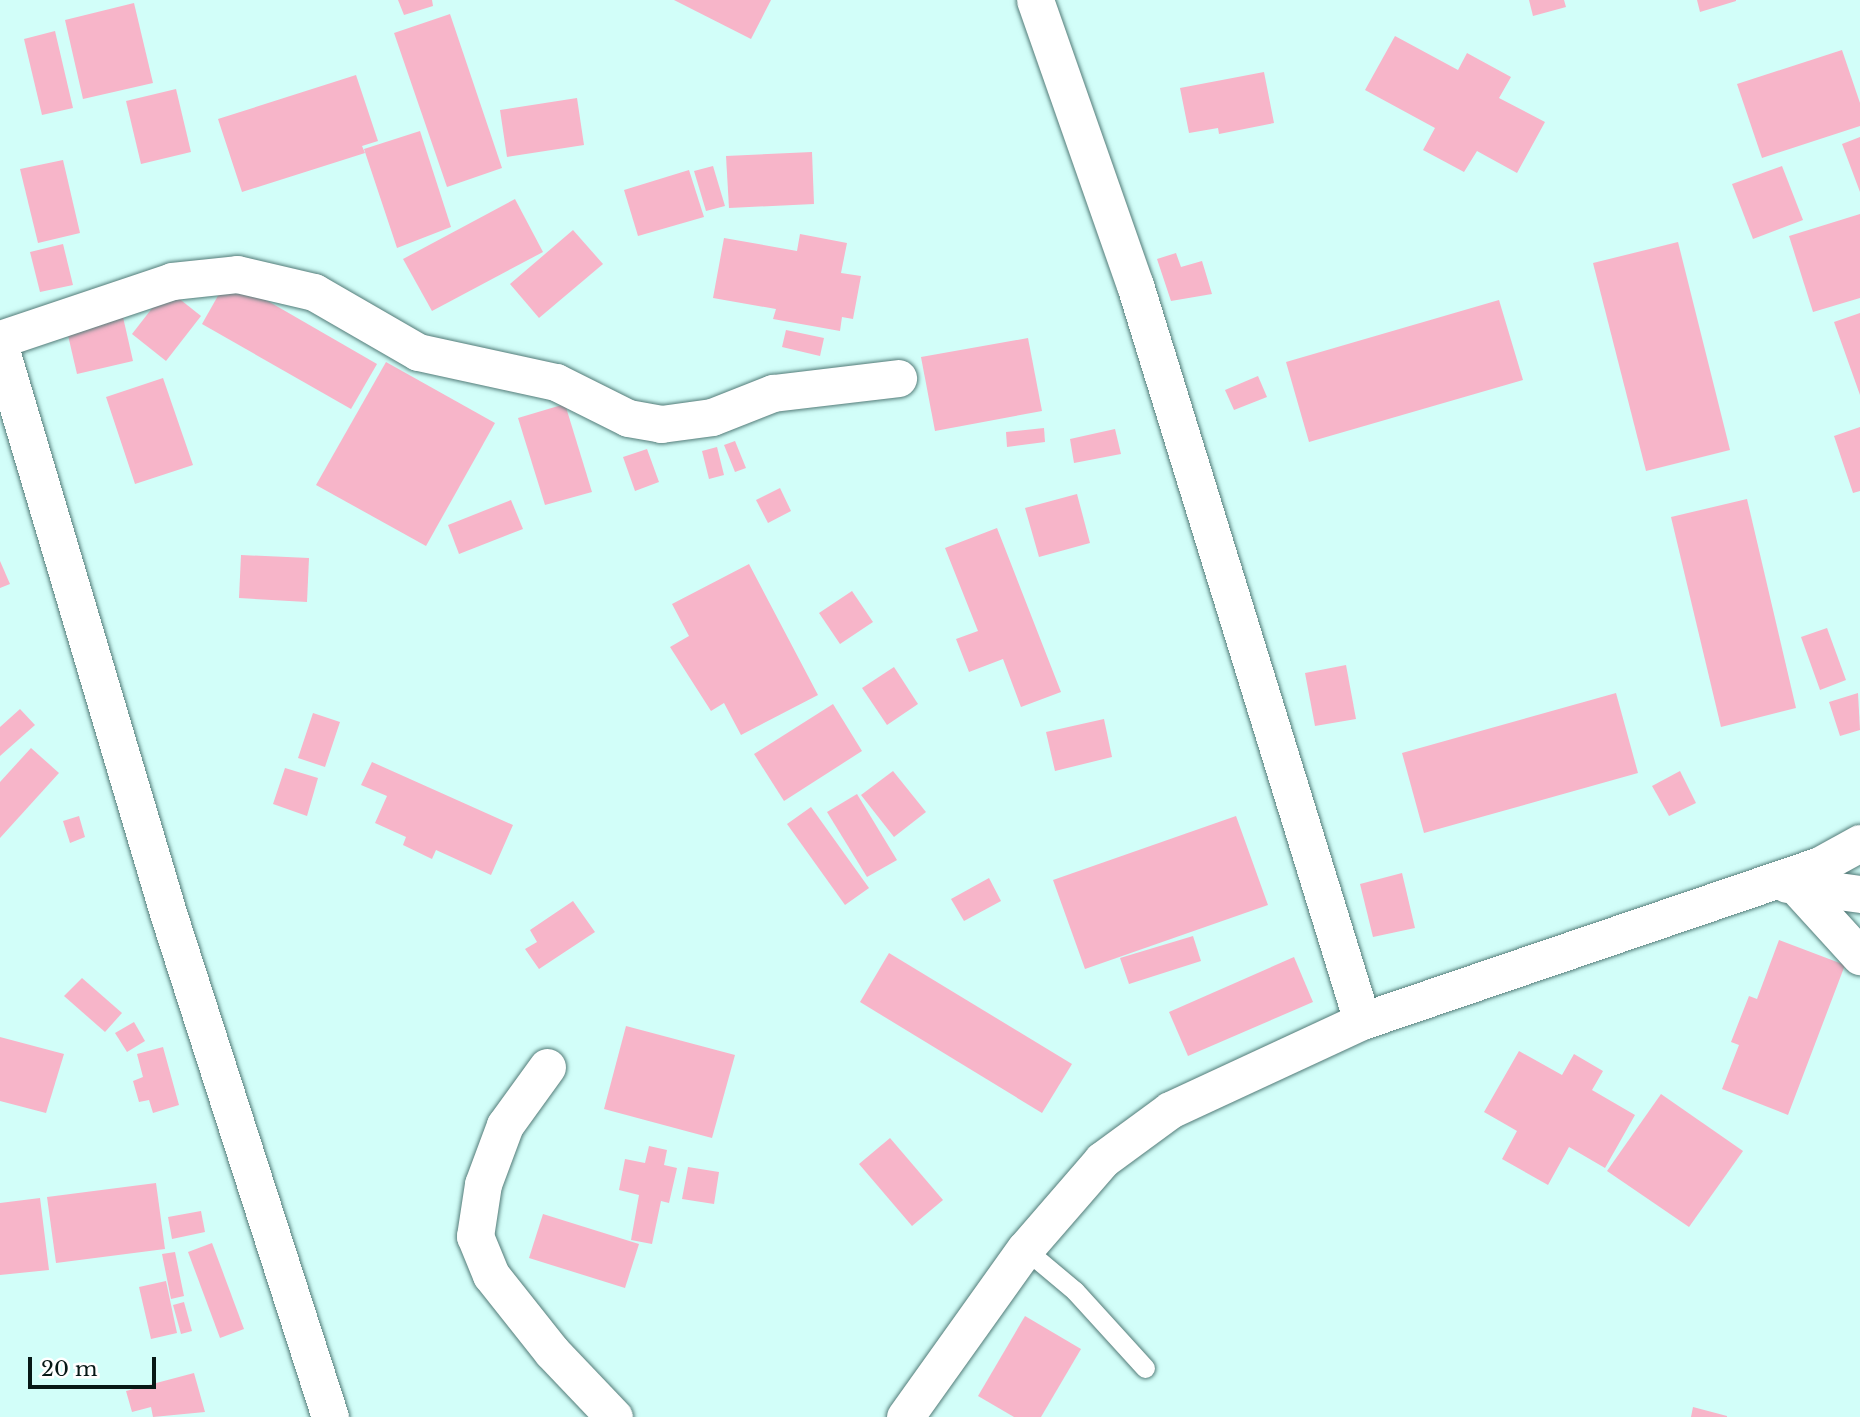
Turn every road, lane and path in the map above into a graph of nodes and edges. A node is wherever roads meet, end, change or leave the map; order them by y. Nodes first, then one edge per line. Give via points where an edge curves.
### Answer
1 (1035, 0) edge
2 (0, 339) edge
3 (0, 347) edge
4 (898, 378) dead end
5 (1860, 843) edge
6 (1784, 884) junction
7 (1860, 894) edge
8 (1860, 956) edge
9 (1362, 1021) junction
10 (547, 1067) dead end
11 (1026, 1250) junction
12 (1145, 1368) dead end
13 (330, 1417) edge
14 (614, 1417) edge
15 (905, 1417) edge

1 - 9 street via 1135,285
2 - 4 street via 172,281 237,274 314,292 418,352 556,382 628,418 661,424 712,417 773,393
3 - 13 street via 169,916
5 - 6 street
6 - 7 street
6 - 8 street
6 - 9 street
9 - 11 street via 1170,1110 1102,1160
10 - 14 street via 505,1125 483,1184 475,1236 491,1275 552,1352
11 - 12 lane via 1075,1291
11 - 15 street

